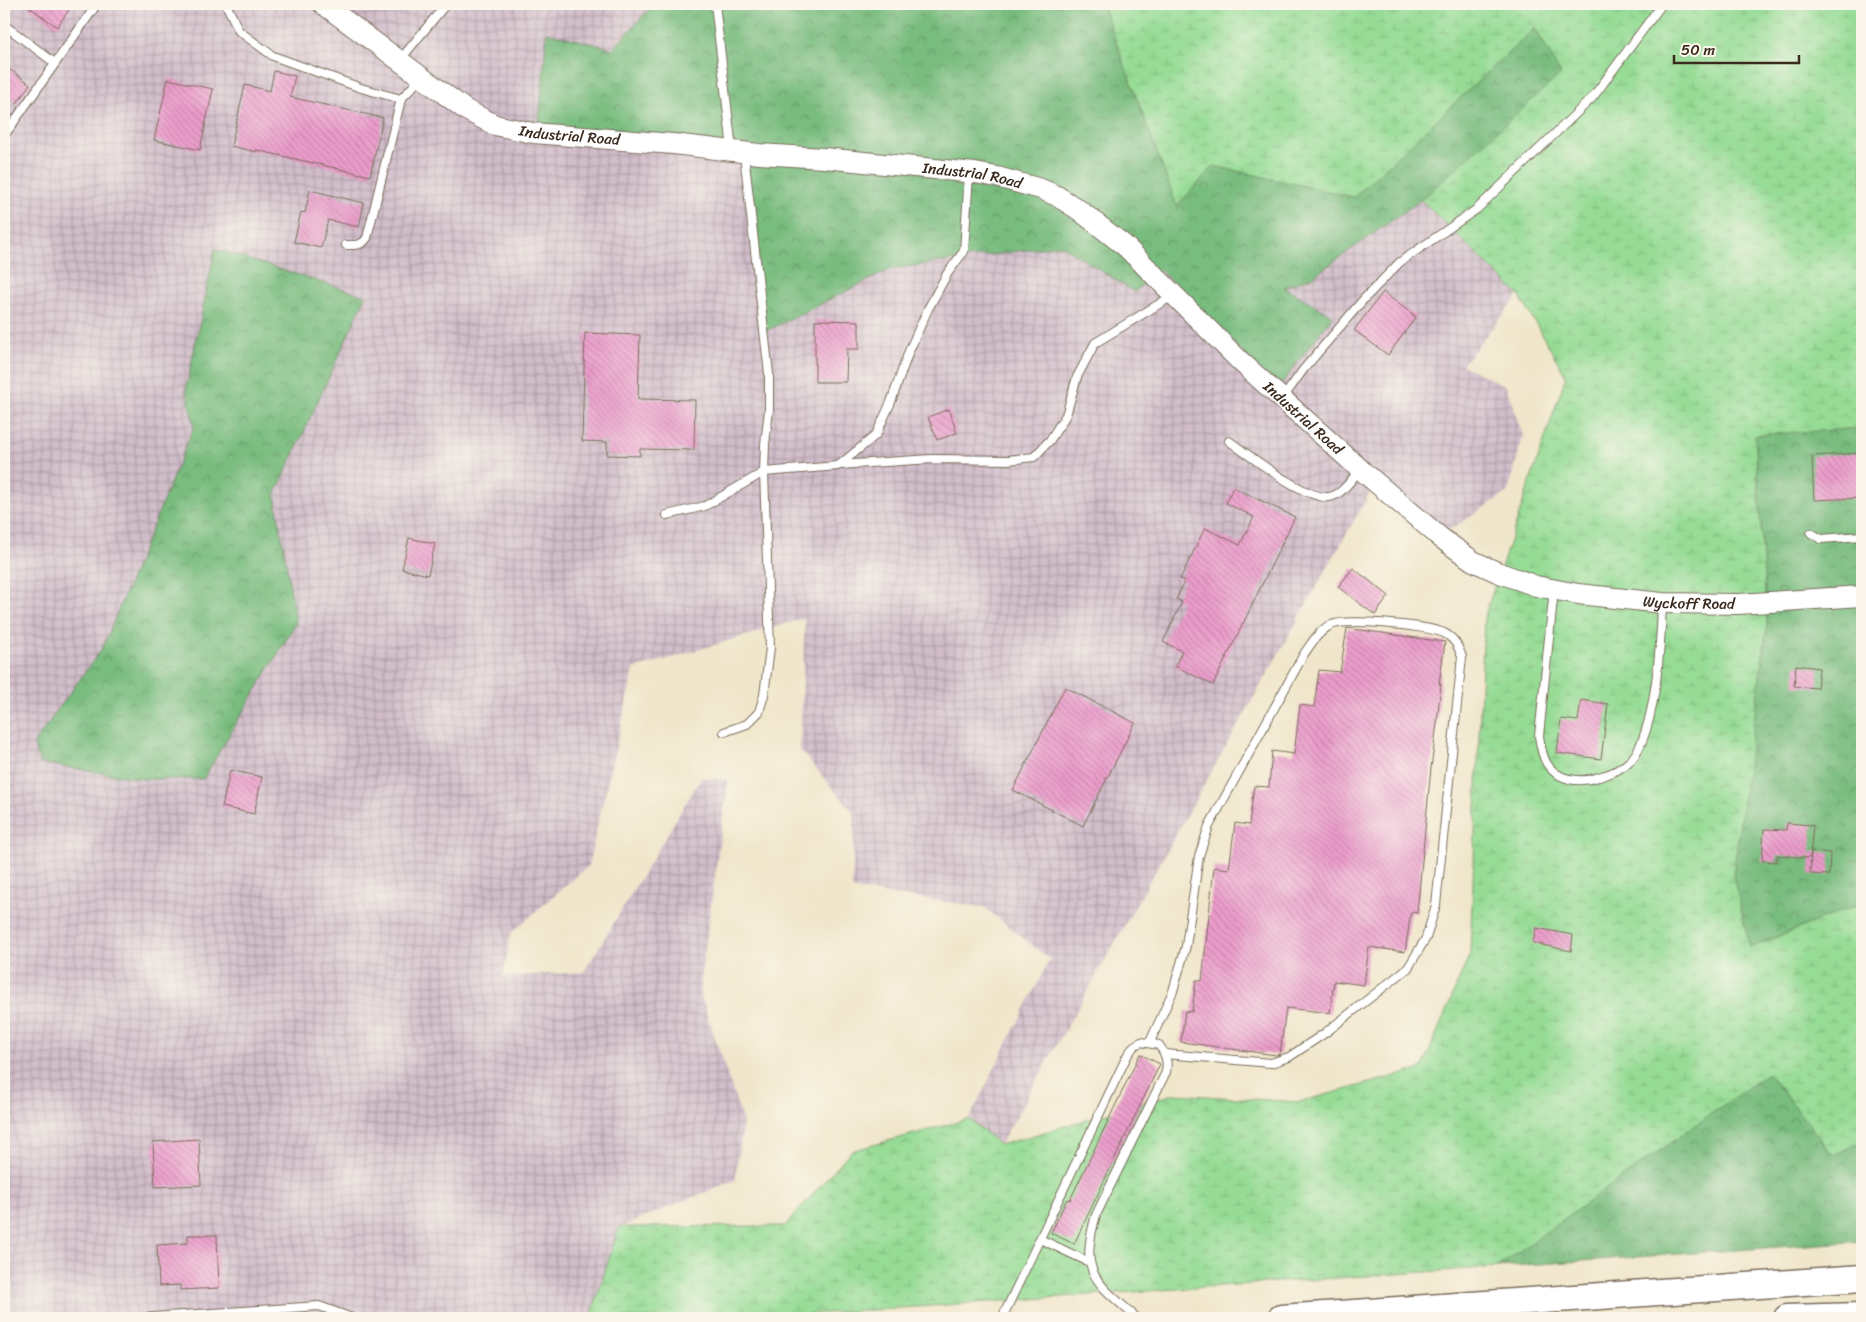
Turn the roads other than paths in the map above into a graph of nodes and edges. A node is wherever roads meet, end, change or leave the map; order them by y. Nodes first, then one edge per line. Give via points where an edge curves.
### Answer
1 (97, 4) edge
2 (226, 4) edge
3 (323, 4) edge
4 (446, 4) edge
5 (715, 4) edge
6 (1662, 4) edge
7 (4, 25) edge
8 (399, 61) junction
9 (55, 63) junction
10 (422, 77) junction
11 (401, 99) junction
12 (4, 136) edge
13 (738, 151) junction
14 (969, 172) junction
15 (346, 245) dead end
16 (1174, 295) junction
17 (1282, 399) junction
18 (1229, 441) dead end
19 (839, 465) junction
20 (1360, 470) junction
21 (764, 472) junction
22 (666, 515) dead end
23 (1811, 533) dead end
24 (1862, 536) edge
25 (1518, 580) joint
26 (1554, 589) junction
27 (1862, 596) edge
28 (1662, 603) junction
29 (724, 732) dead end
30 (1150, 1042) junction
31 (1165, 1054) junction
32 (1040, 1239) junction
33 (1089, 1262) junction
34 (1862, 1278) edge
35 (1862, 1316) edge
36 (138, 1318) edge
37 (352, 1318) edge
38 (1002, 1318) edge
39 (1137, 1318) edge
40 (1281, 1318) edge
41 (1787, 1318) edge

1 - 9 lane
2 - 11 lane via 239,31 273,56
3 - 8 street, Industrial Road
4 - 8 lane
5 - 13 lane
6 - 17 lane via 1593,97 1477,209 1400,262 1351,314
7 - 9 lane
8 - 10 street, Industrial Road
9 - 12 lane
10 - 11 lane
10 - 13 street, Industrial Road via 466,110 513,130
11 - 15 lane via 367,238 364,243
13 - 14 street, Industrial Road
13 - 21 lane via 769,374 770,410
14 - 16 street, Industrial Road via 1041,189 1064,201 1125,246
14 - 19 lane via 964,251 928,309 876,435
16 - 17 street, Industrial Road
16 - 19 lane via 1095,343 1077,377 1066,415 1034,457
17 - 20 street, Industrial Road
18 - 20 lane via 1301,490 1316,496 1330,497 1343,490
19 - 21 lane
20 - 25 street, Industrial Road via 1473,561
21 - 22 lane via 705,506
21 - 29 lane via 770,648 764,695 759,712 747,724
23 - 24 lane via 1822,539
25 - 26 street, Wyckoff Road
26 - 28 street, Wyckoff Road
26 - 28 lane via 1539,736 1542,757 1552,771 1570,779 1591,780 1613,773 1632,758 1643,737 1651,708
27 - 28 street, Wyckoff Road via 1738,604
30 - 31 lane via 1159,1045
30 - 31 lane via 1173,991 1186,946 1199,856 1209,826 1317,636 1330,625 1356,621 1430,630 1457,642 1462,657 1436,905 1426,938 1408,968 1326,1033 1289,1057 1271,1063
30 - 32 lane via 1134,1046 1127,1056
31 - 33 lane via 1166,1072 1096,1215 1089,1238
32 - 33 lane
32 - 38 lane
33 - 39 lane via 1096,1280
34 - 40 highway
35 - 41 highway
36 - 37 lane via 319,1306

